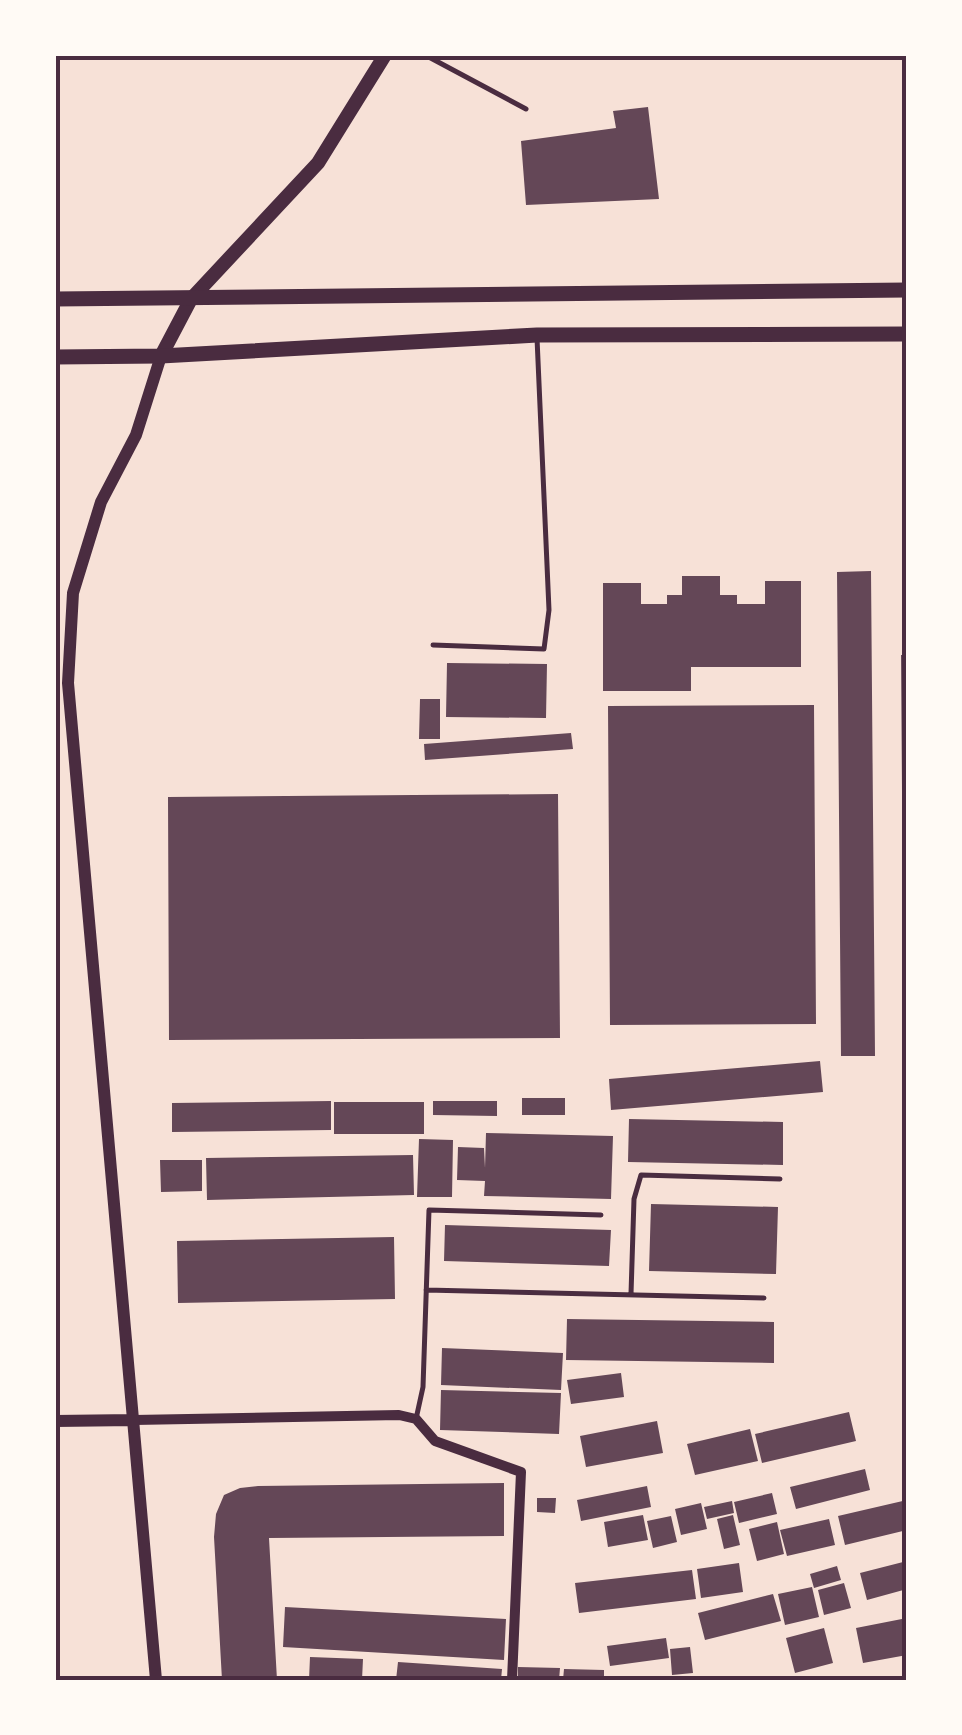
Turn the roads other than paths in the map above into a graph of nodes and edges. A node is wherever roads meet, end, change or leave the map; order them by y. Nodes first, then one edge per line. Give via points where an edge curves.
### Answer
1 (386, 55) edge
2 (425, 55) edge
3 (526, 109) dead end
4 (907, 290) edge
5 (55, 299) edge
6 (191, 299) junction
7 (907, 334) edge
8 (537, 335) junction
9 (161, 356) junction
10 (55, 357) edge
11 (434, 645) dead end
12 (780, 1179) dead end
13 (601, 1215) dead end
14 (426, 1290) junction
15 (631, 1294) junction
16 (764, 1298) dead end
17 (416, 1419) junction
18 (134, 1420) junction
19 (55, 1421) edge
20 (156, 1680) edge
21 (512, 1680) edge

1 - 6 main road via 318,163
2 - 3 lane
4 - 6 main road
5 - 6 main road
6 - 9 main road
7 - 8 main road
8 - 9 main road
8 - 11 lane via 549,610 544,649
9 - 10 main road
9 - 18 street via 136,435 100,502 73,593 68,684
12 - 15 lane via 641,1175
13 - 14 lane via 428,1210
14 - 15 lane
14 - 17 lane
15 - 16 lane
17 - 18 street
17 - 21 street via 435,1441 521,1472
18 - 19 street
18 - 20 street

